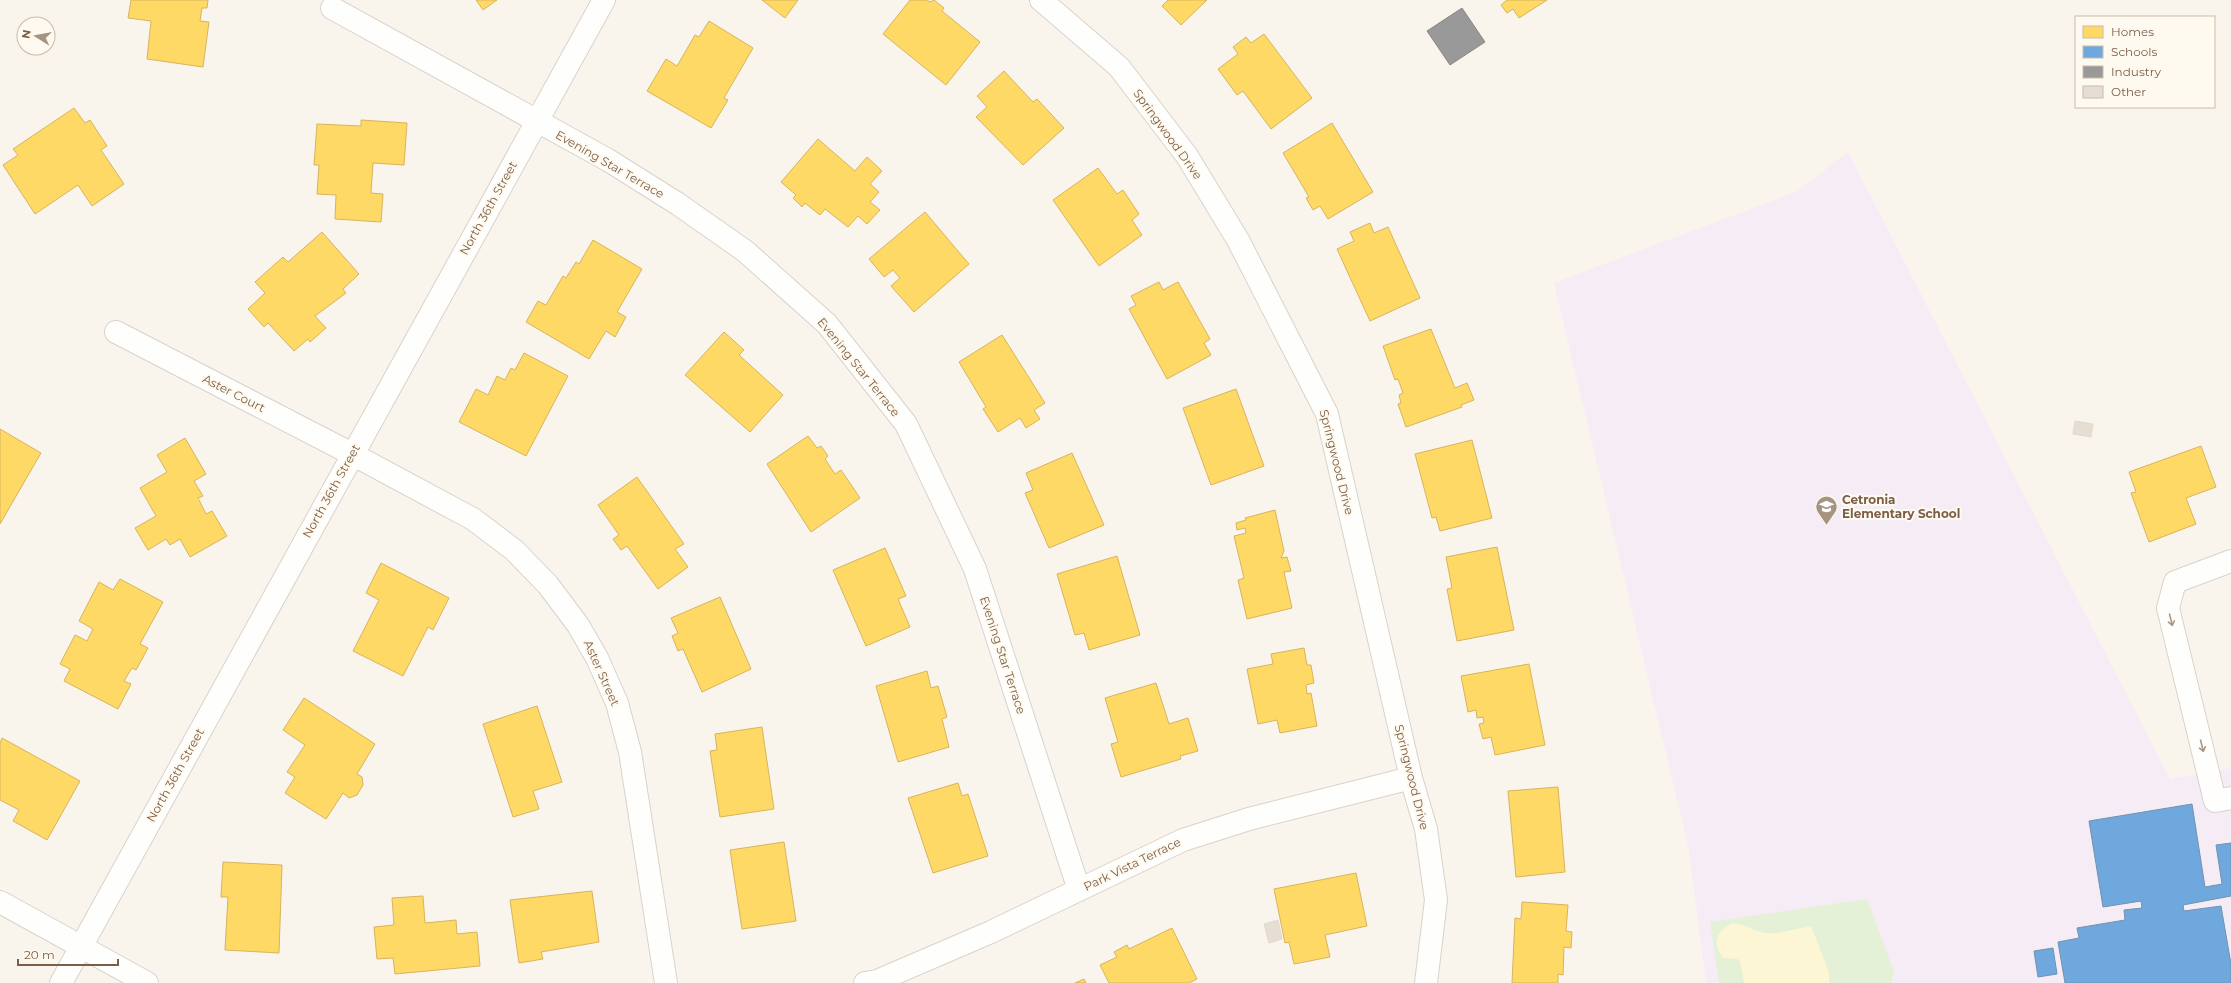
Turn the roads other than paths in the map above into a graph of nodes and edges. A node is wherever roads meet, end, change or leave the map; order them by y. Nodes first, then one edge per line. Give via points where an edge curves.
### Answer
1 (604, 0) edge
2 (1041, 0) edge
3 (332, 8) dead end
4 (536, 122) junction
5 (116, 332) dead end
6 (352, 454) junction
7 (2231, 561) edge
8 (1411, 778) junction
9 (2231, 798) edge
10 (1079, 890) junction
11 (0, 902) edge
12 (81, 946) junction
13 (61, 983) edge
14 (147, 983) edge
15 (666, 983) edge
16 (865, 983) edge
17 (1426, 983) edge

1 - 4 street, North 36th Street
2 - 8 street, Springwood Drive via 1119,67 1187,156 1238,240 1327,414
3 - 4 street, Evening Star Terrace
4 - 6 street, North 36th Street
4 - 10 street, Evening Star Terrace via 608,160 745,251 826,324 906,424 975,569
5 - 6 street, Aster Court
6 - 12 street, North 36th Street
6 - 15 street, Aster Street via 473,519 485,528 514,550 548,585 578,625 597,658 616,703 630,752
7 -> 9 street via 2175,582 2168,608 2215,801
8 - 10 street, Park Vista Terrace via 1249,819 1183,840
8 - 17 street, Springwood Drive via 1426,829 1436,900
10 - 16 street, Park Vista Terrace via 991,932 877,981
11 - 12 street
12 - 13 street, North 36th Street
12 - 14 street

